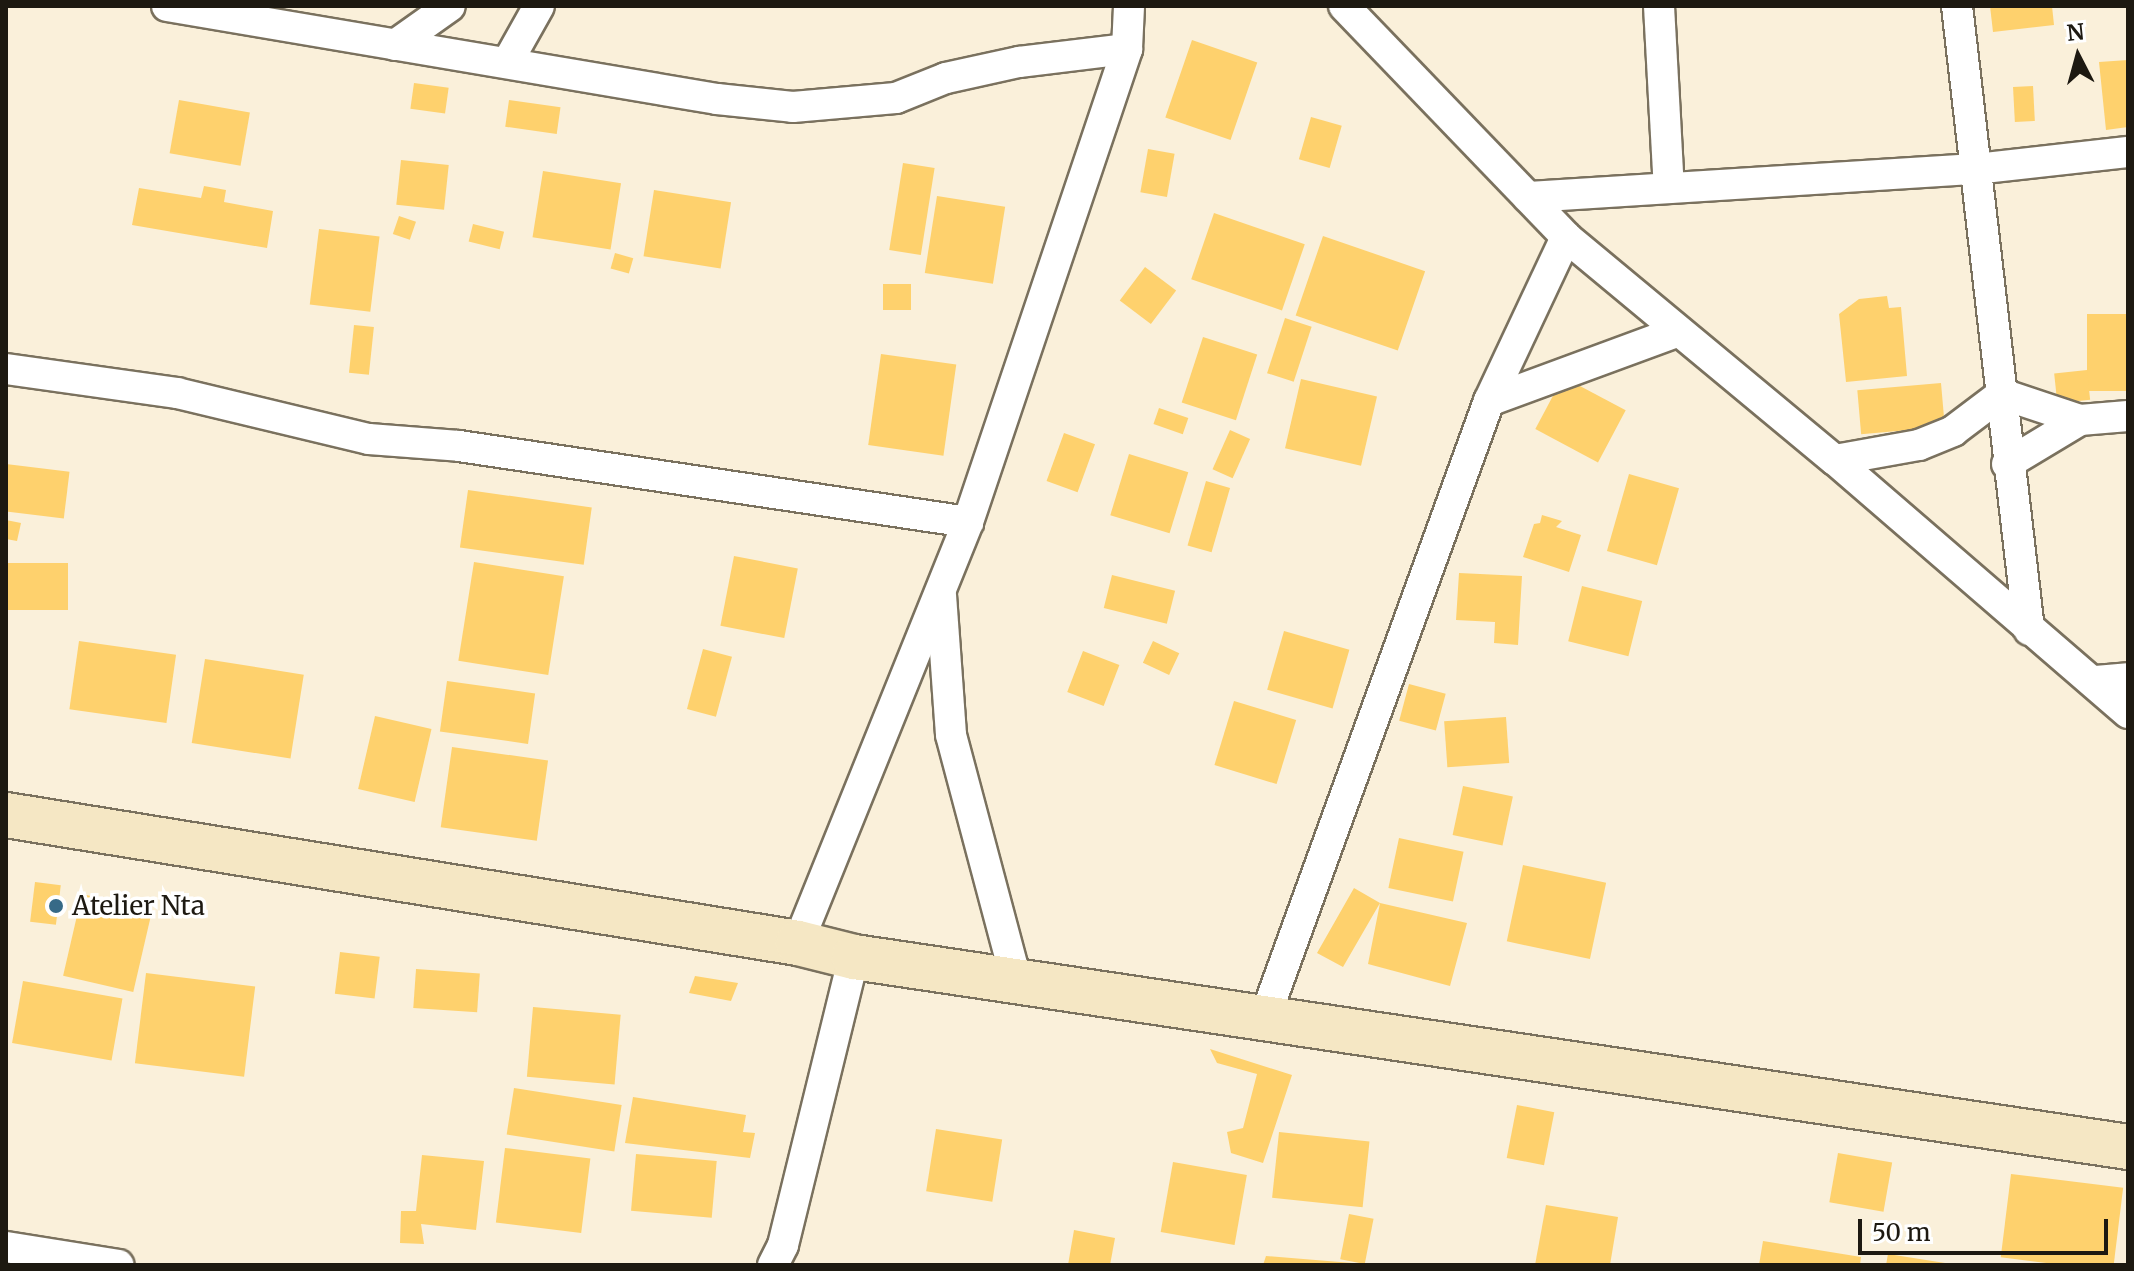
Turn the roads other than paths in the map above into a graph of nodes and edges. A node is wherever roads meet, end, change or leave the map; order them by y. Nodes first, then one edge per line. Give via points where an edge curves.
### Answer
1 (167, 6) edge
2 (450, 6) edge
3 (539, 6) edge
4 (1129, 6) edge
5 (1344, 6) edge
6 (1659, 6) edge
7 (1957, 6) edge
8 (395, 45) junction
9 (1127, 49) junction
10 (507, 63) junction
11 (2128, 152) edge
12 (1976, 169) junction
13 (1669, 188) junction
14 (1528, 197) junction
15 (1566, 237) junction
16 (1677, 332) junction
17 (6, 369) edge
18 (2002, 394) junction
19 (1489, 401) junction
20 (2128, 416) edge
21 (2080, 420) junction
22 (1835, 460) junction
23 (2007, 464) junction
24 (968, 522) junction
25 (940, 589) junction
26 (2029, 630) junction
27 (2128, 678) edge
28 (2096, 681) junction
29 (2128, 713) edge
30 (6, 815) edge
31 (798, 943) junction
32 (854, 957) junction
33 (1016, 980) junction
34 (1265, 1017) junction
35 (2128, 1147) edge
36 (6, 1247) edge
37 (782, 1258) edge
38 (119, 1265) edge

1 - 8 street
2 - 8 street
3 - 10 street
4 - 9 street
5 - 14 street
6 - 13 street
7 - 12 street
8 - 10 street
9 - 10 street via 1019,62 946,78 896,98 793,107
9 - 24 street
11 - 12 street
12 - 13 street
12 - 18 street
13 - 14 street
14 - 15 street
15 - 16 street
15 - 19 street
16 - 19 street
16 - 22 street
17 - 24 street via 177,393 369,439 459,446
18 - 21 street
18 - 22 street via 1953,431
18 - 23 street
19 - 34 street
20 - 21 street
21 - 23 street
22 - 26 street
23 - 26 street
24 - 25 street
25 - 31 street
25 - 33 street via 951,735
26 - 28 street
27 - 28 street
28 - 29 street
30 - 31 main road
31 - 32 main road
32 - 33 main road
32 - 37 street
33 - 34 main road
34 - 35 main road
36 - 38 street

